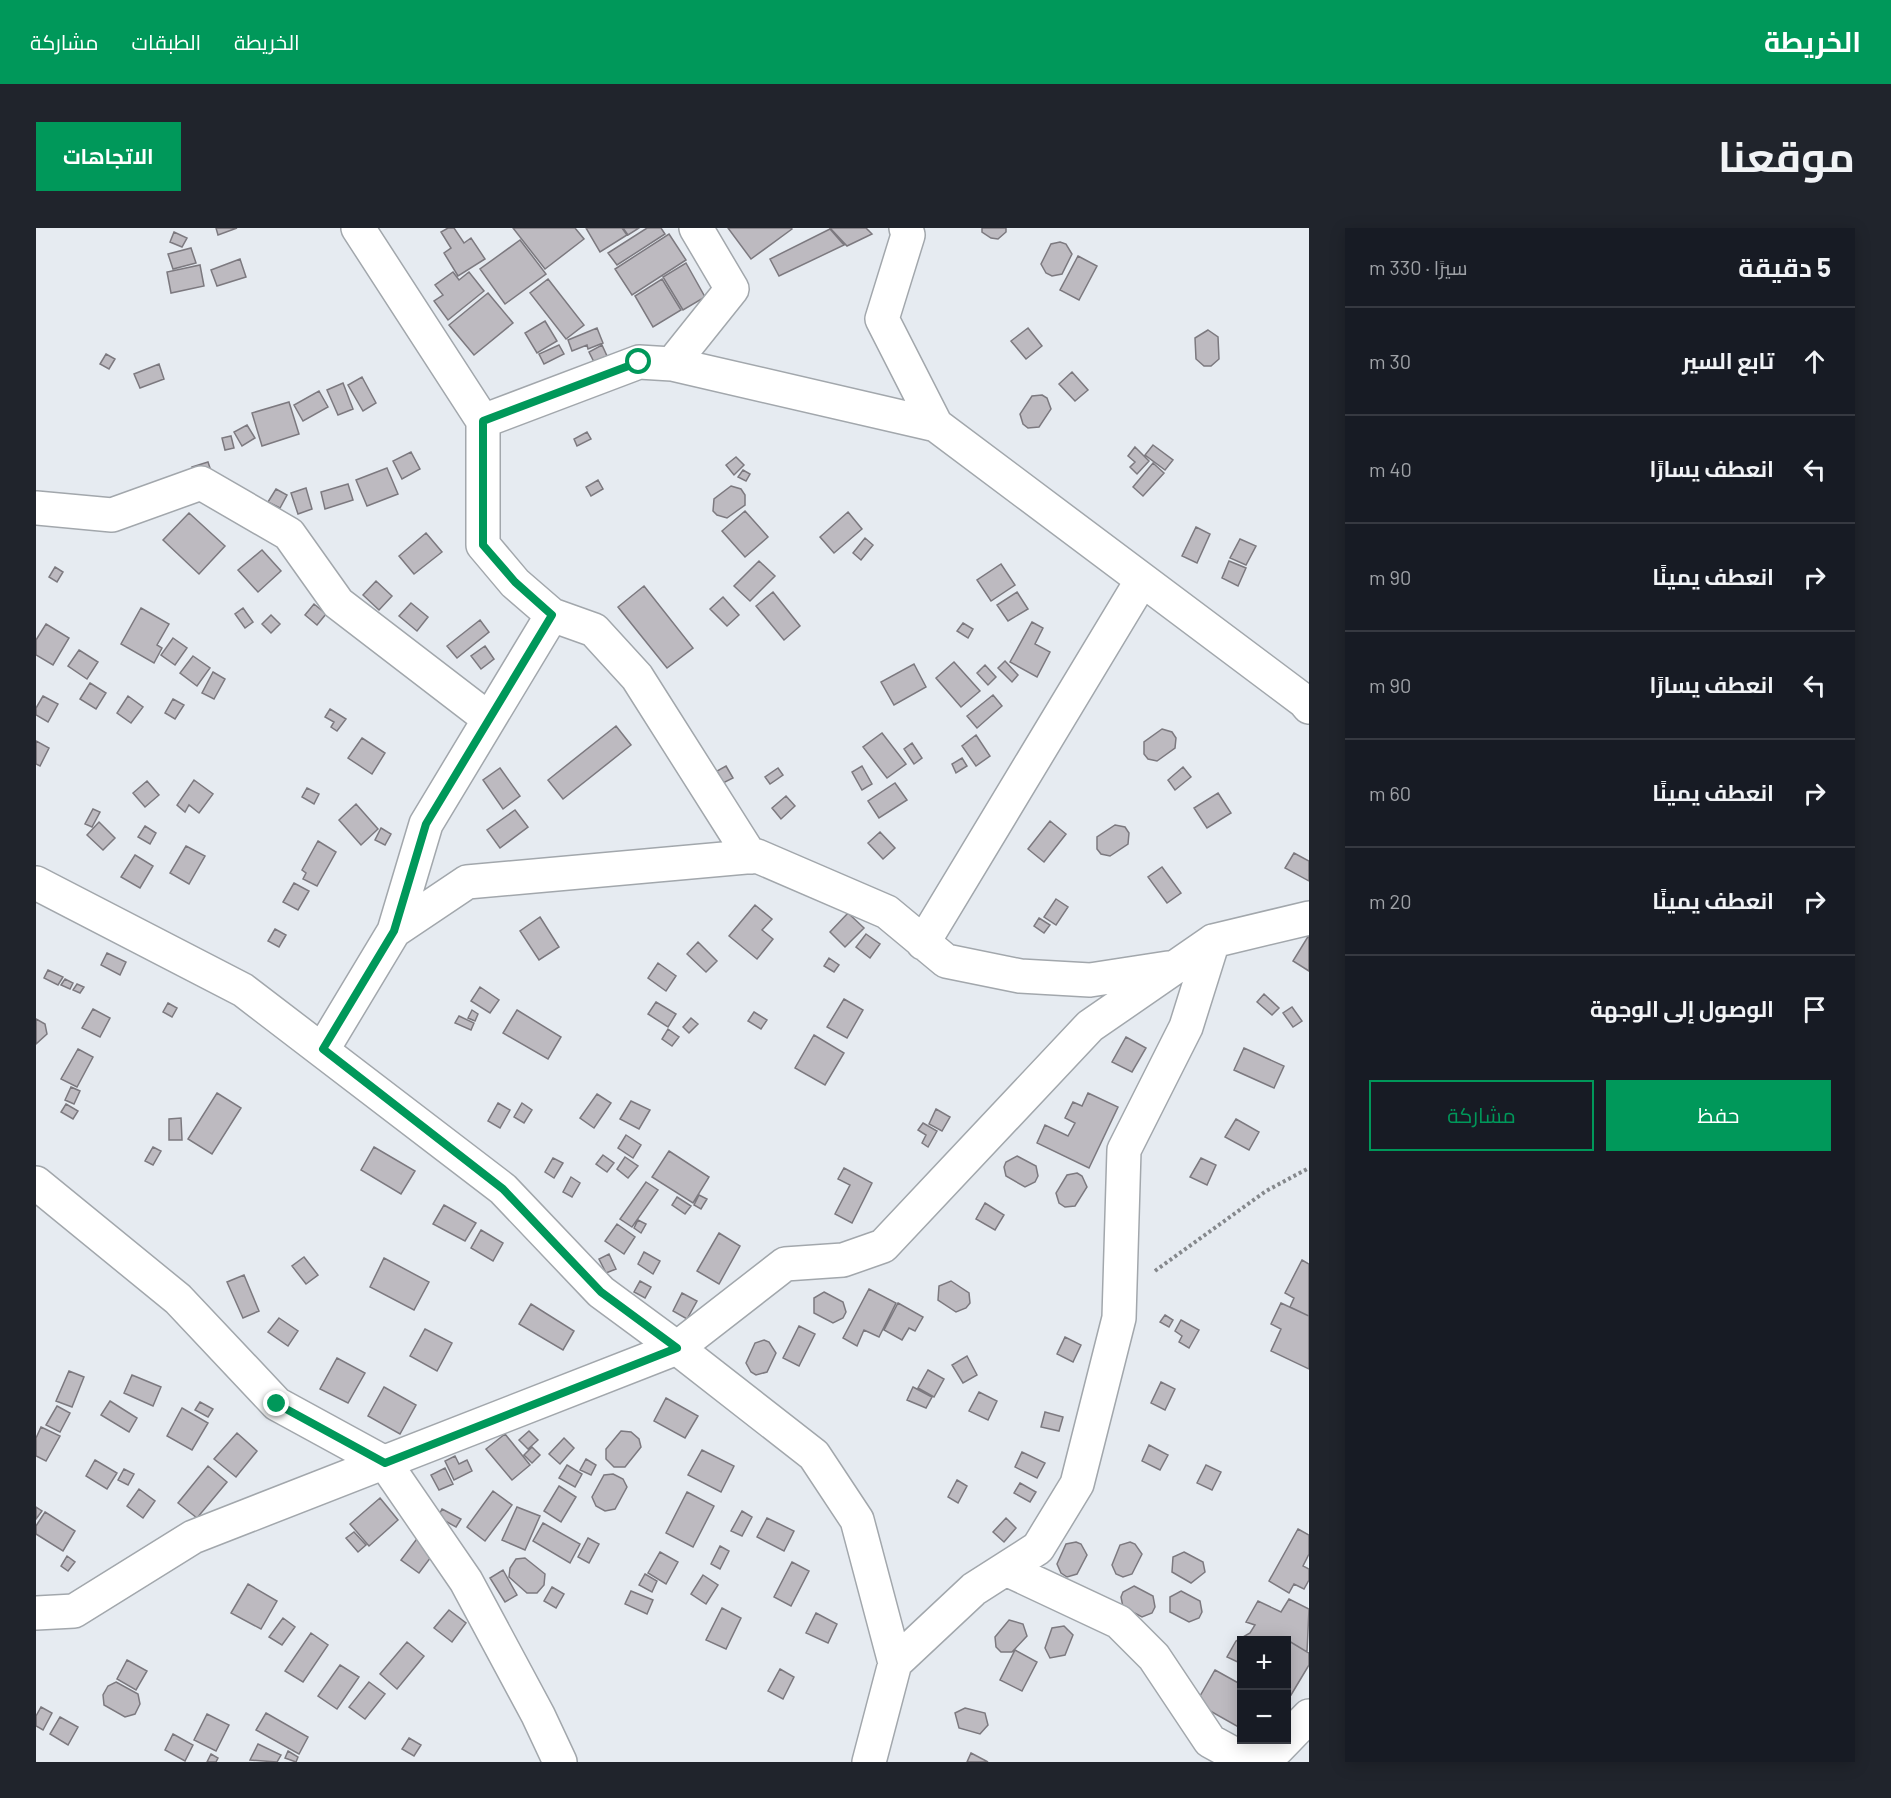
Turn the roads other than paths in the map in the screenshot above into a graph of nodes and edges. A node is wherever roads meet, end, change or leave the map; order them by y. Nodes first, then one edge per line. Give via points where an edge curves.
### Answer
1 (696, 228) edge
2 (906, 228) edge
3 (369, 230) edge
4 (672, 364) junction
5 (483, 421) junction
6 (936, 424) junction
7 (36, 508) edge
8 (1142, 580) junction
9 (552, 615) junction
10 (1309, 707) edge
11 (489, 719) junction
12 (751, 856) junction
13 (36, 883) edge
14 (1309, 918) edge
15 (394, 931) junction
16 (1213, 941) junction
17 (923, 943) junction
18 (1176, 967) junction
19 (323, 1049) junction
20 (36, 1183) edge
21 (677, 1348) junction
22 (385, 1463) junction
23 (1006, 1569) junction
24 (36, 1613) edge
25 (895, 1664) junction
26 (1309, 1716) edge
27 (560, 1762) edge
28 (869, 1762) edge

1 - 4 street via 732,289
2 - 6 street via 908,235 882,319
3 - 5 street
4 - 5 street via 639,362
4 - 6 street
5 - 9 street via 483,545 515,582
6 - 8 street
7 - 11 street via 112,515 201,483 290,534 338,603
8 - 10 street
8 - 17 street
9 - 11 street
9 - 12 street via 594,630 637,677
11 - 15 street via 426,824
12 - 15 street via 467,882
12 - 17 street via 887,912
13 - 19 street via 243,990
14 - 16 street
15 - 19 street
16 - 18 street
16 - 23 street via 1186,1027 1124,1150 1119,1318 1077,1484 1038,1548
17 - 18 street via 946,962 1020,976 1090,980
18 - 21 street via 1090,1026 882,1246 843,1260 785,1263
19 - 21 street via 503,1189 601,1292
20 - 22 street via 178,1299 277,1404
21 - 22 street
21 - 25 street via 814,1455 857,1520
22 - 24 street via 193,1537 74,1611
22 - 27 street via 466,1581
23 - 25 street via 974,1589
23 - 26 street via 1119,1622 1154,1657 1210,1741 1243,1759 1277,1749
25 - 28 street

